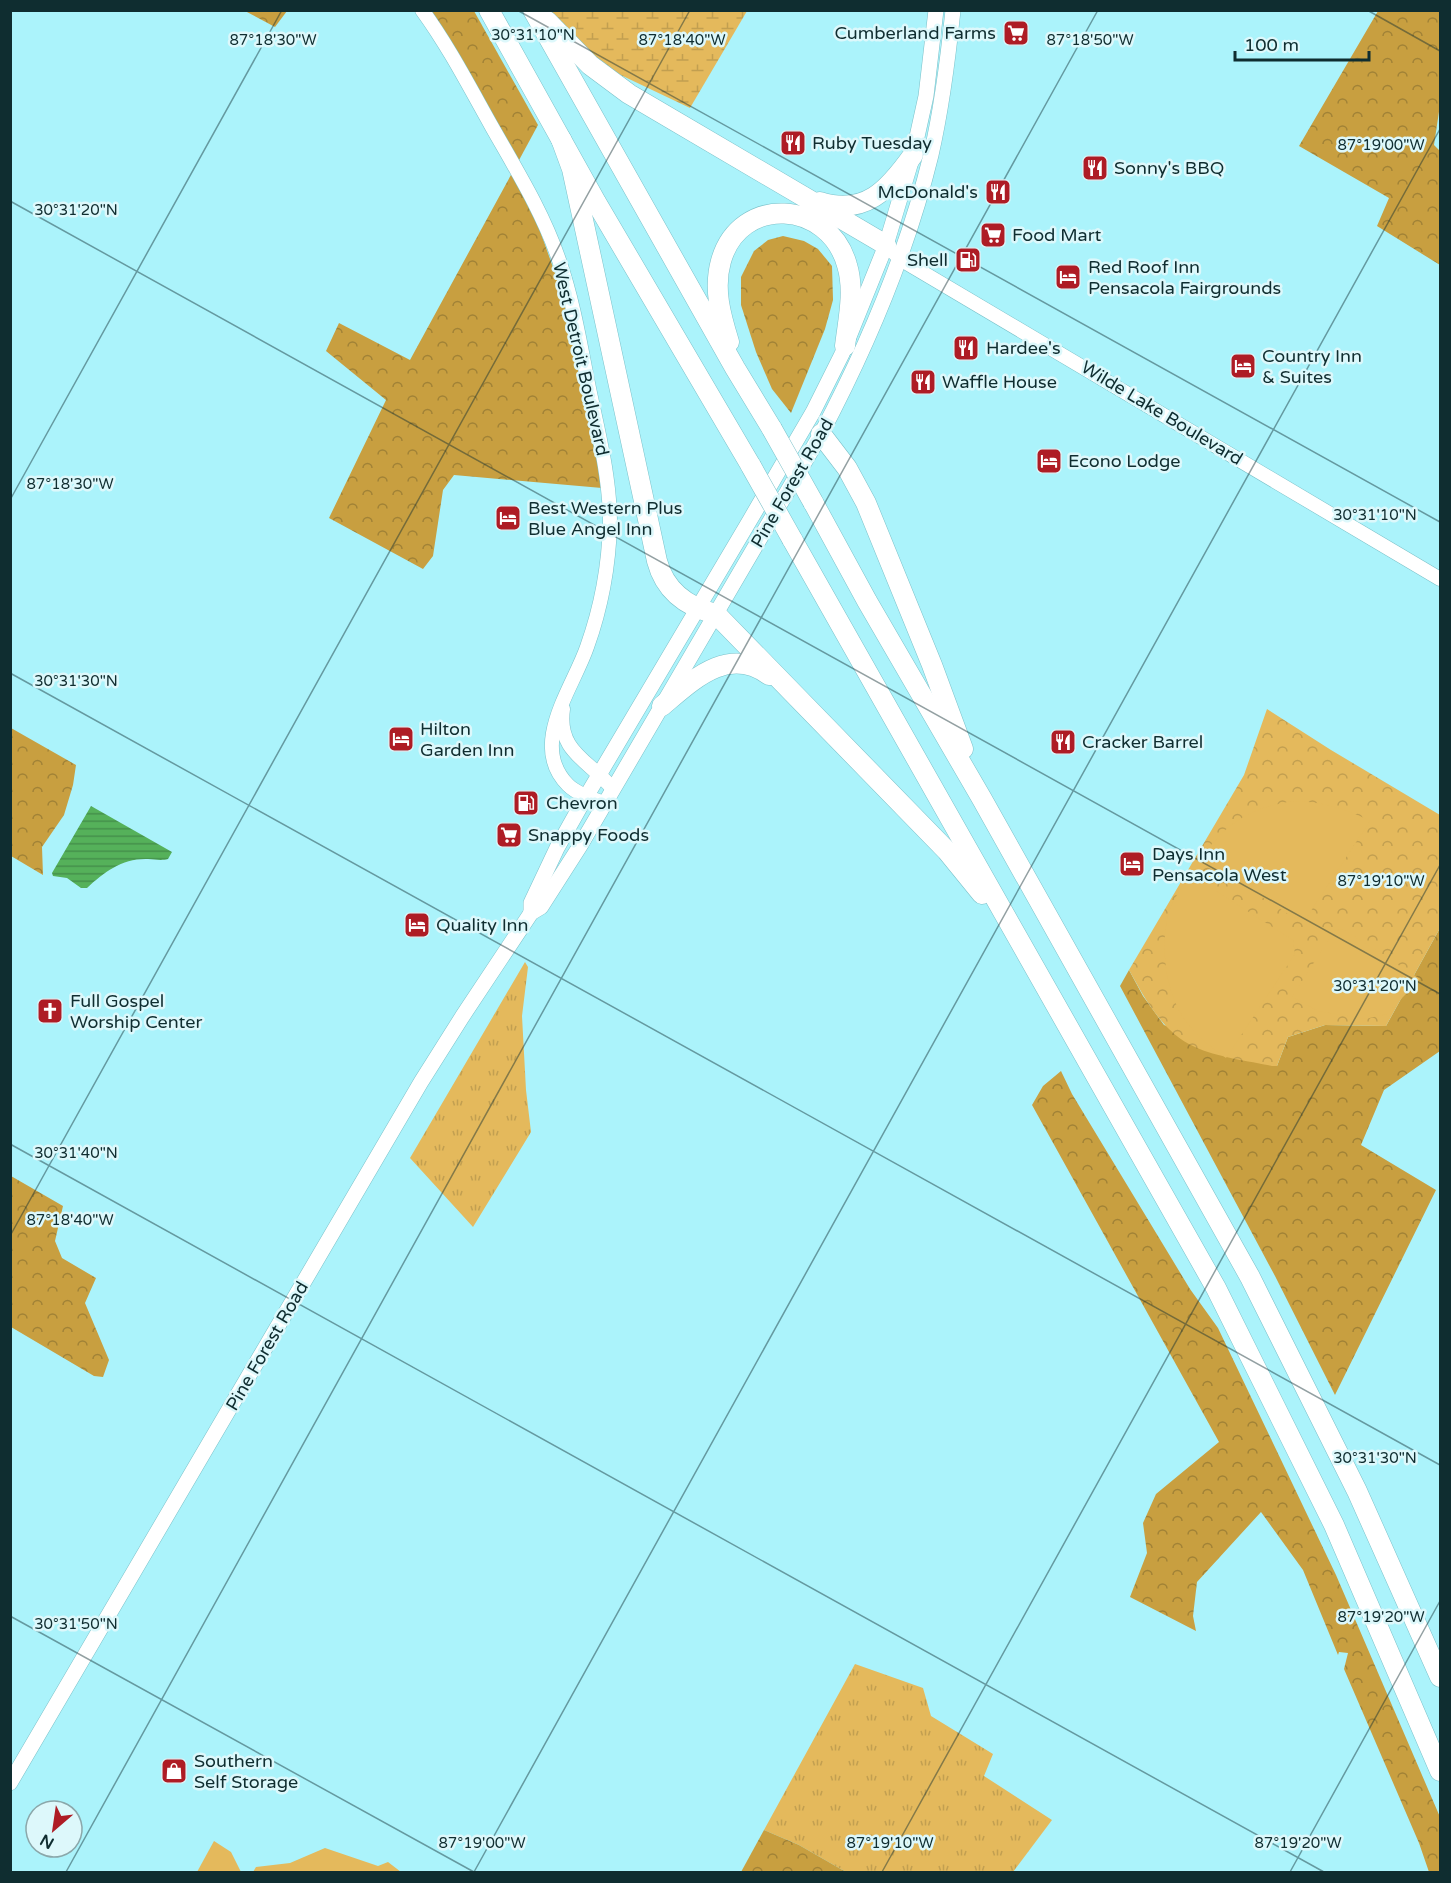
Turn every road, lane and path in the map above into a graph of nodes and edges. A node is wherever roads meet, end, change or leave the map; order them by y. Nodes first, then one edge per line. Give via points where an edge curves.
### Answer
1 (422, 10) edge
2 (489, 10) edge
3 (533, 10) edge
4 (538, 10) edge
5 (936, 10) edge
6 (953, 10) edge
7 (561, 139) junction
8 (913, 156) junction
9 (795, 192) junction
10 (886, 245) junction
11 (900, 259) junction
12 (845, 346) junction
13 (735, 368) junction
14 (821, 434) junction
15 (1440, 579) edge
16 (707, 612) junction
17 (795, 694) junction
18 (565, 700) junction
19 (662, 706) junction
20 (618, 745) junction
21 (581, 757) junction
22 (600, 774) junction
23 (613, 789) junction
24 (587, 796) junction
25 (982, 799) junction
26 (604, 804) junction
27 (531, 913) junction
28 (1020, 942) junction
29 (1440, 1677) edge
30 (1440, 1771) edge
31 (10, 1783) edge

1 - 18 street, West Detroit Boulevard via 524,183 553,243 568,290 602,449 610,522 604,577 588,646
2 - 7 highway
3 - 13 highway
4 - 9 highway via 590,65 615,85
5 - 8 main road, Pine Forest Road via 926,96
6 - 11 main road, Pine Forest Road via 935,134
7 - 16 highway via 572,169 659,570 672,590
7 - 28 highway, bridge
8 - 9 highway via 888,187 862,203 832,206
8 - 10 main road, Pine Forest Road
9 - 10 highway
10 - 11 street, Wilde Lake Boulevard
10 - 12 main road, Pine Forest Road
11 - 14 main road, Pine Forest Road via 865,346
11 - 15 street, Wilde Lake Boulevard
12 - 13 highway via 851,292 848,267 838,244 812,220 789,213 771,214 739,231 720,262 719,308
12 - 16 main road, Pine Forest Road
13 - 25 highway, bridge
14 - 16 main road, Pine Forest Road
14 - 25 highway via 847,468 866,503 933,665
16 - 17 highway
16 - 19 main road, Pine Forest Road
16 - 20 main road, Pine Forest Road
17 - 19 highway via 746,664 721,665 695,678
17 - 28 highway via 947,851
18 - 21 street, West Detroit Boulevard via 565,739
18 - 24 street, West Detroit Boulevard via 558,711 551,746 561,776 569,786
19 - 23 main road, Pine Forest Road
20 - 21 street via 604,756
20 - 22 main road, Pine Forest Road
21 - 22 street, West Detroit Boulevard
22 - 23 street, West Detroit Boulevard
22 - 24 main road, Pine Forest Road
23 - 26 main road, Pine Forest Road
24 - 26 street, West Detroit Boulevard
24 - 27 main road, Pine Forest Road via 557,848 531,903
25 - 29 highway via 1250,1277 1357,1491
26 - 27 main road, Pine Forest Road via 541,908
27 - 31 main road, Pine Forest Road via 421,1082
28 - 30 highway via 1216,1288 1334,1525

